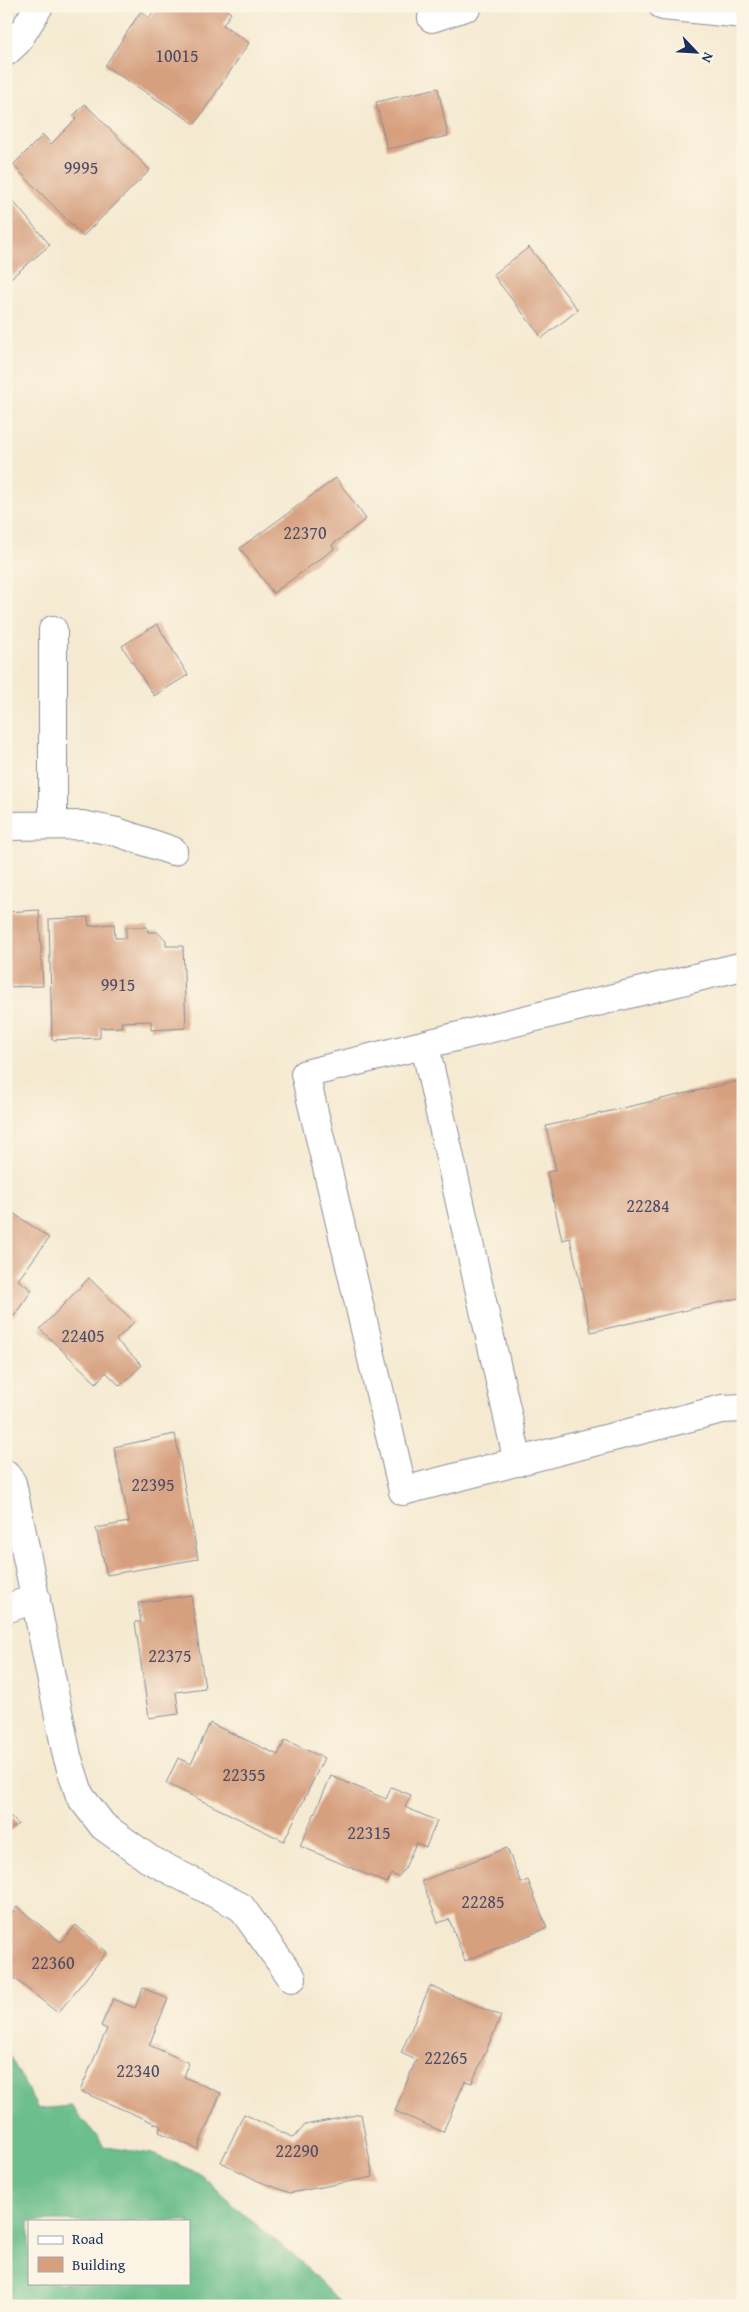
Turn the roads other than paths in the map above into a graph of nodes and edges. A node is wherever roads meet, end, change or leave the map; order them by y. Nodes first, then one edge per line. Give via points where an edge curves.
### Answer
1 (40, 6) edge
2 (468, 6) edge
3 (663, 6) edge
4 (743, 14) edge
5 (432, 18) dead end
6 (6, 52) edge
7 (53, 630) dead end
8 (53, 824) junction
9 (6, 826) edge
10 (173, 851) dead end
11 (743, 966) edge
12 (425, 1046) junction
13 (743, 1408) edge
14 (518, 1462) junction
15 (6, 1474) edge
16 (36, 1598) junction
17 (6, 1609) edge
18 (292, 1978) dead end

1 - 6 street
2 - 5 street
3 - 4 street
7 - 8 street
8 - 9 street
8 - 10 street via 82,825 117,832
11 - 12 street
12 - 14 street
12 - 14 street via 305,1074 403,1491
13 - 14 street via 722,1409
15 - 16 street via 12,1483
16 - 17 street
16 - 18 street via 67,1756 80,1796 103,1826 149,1859 241,1907

